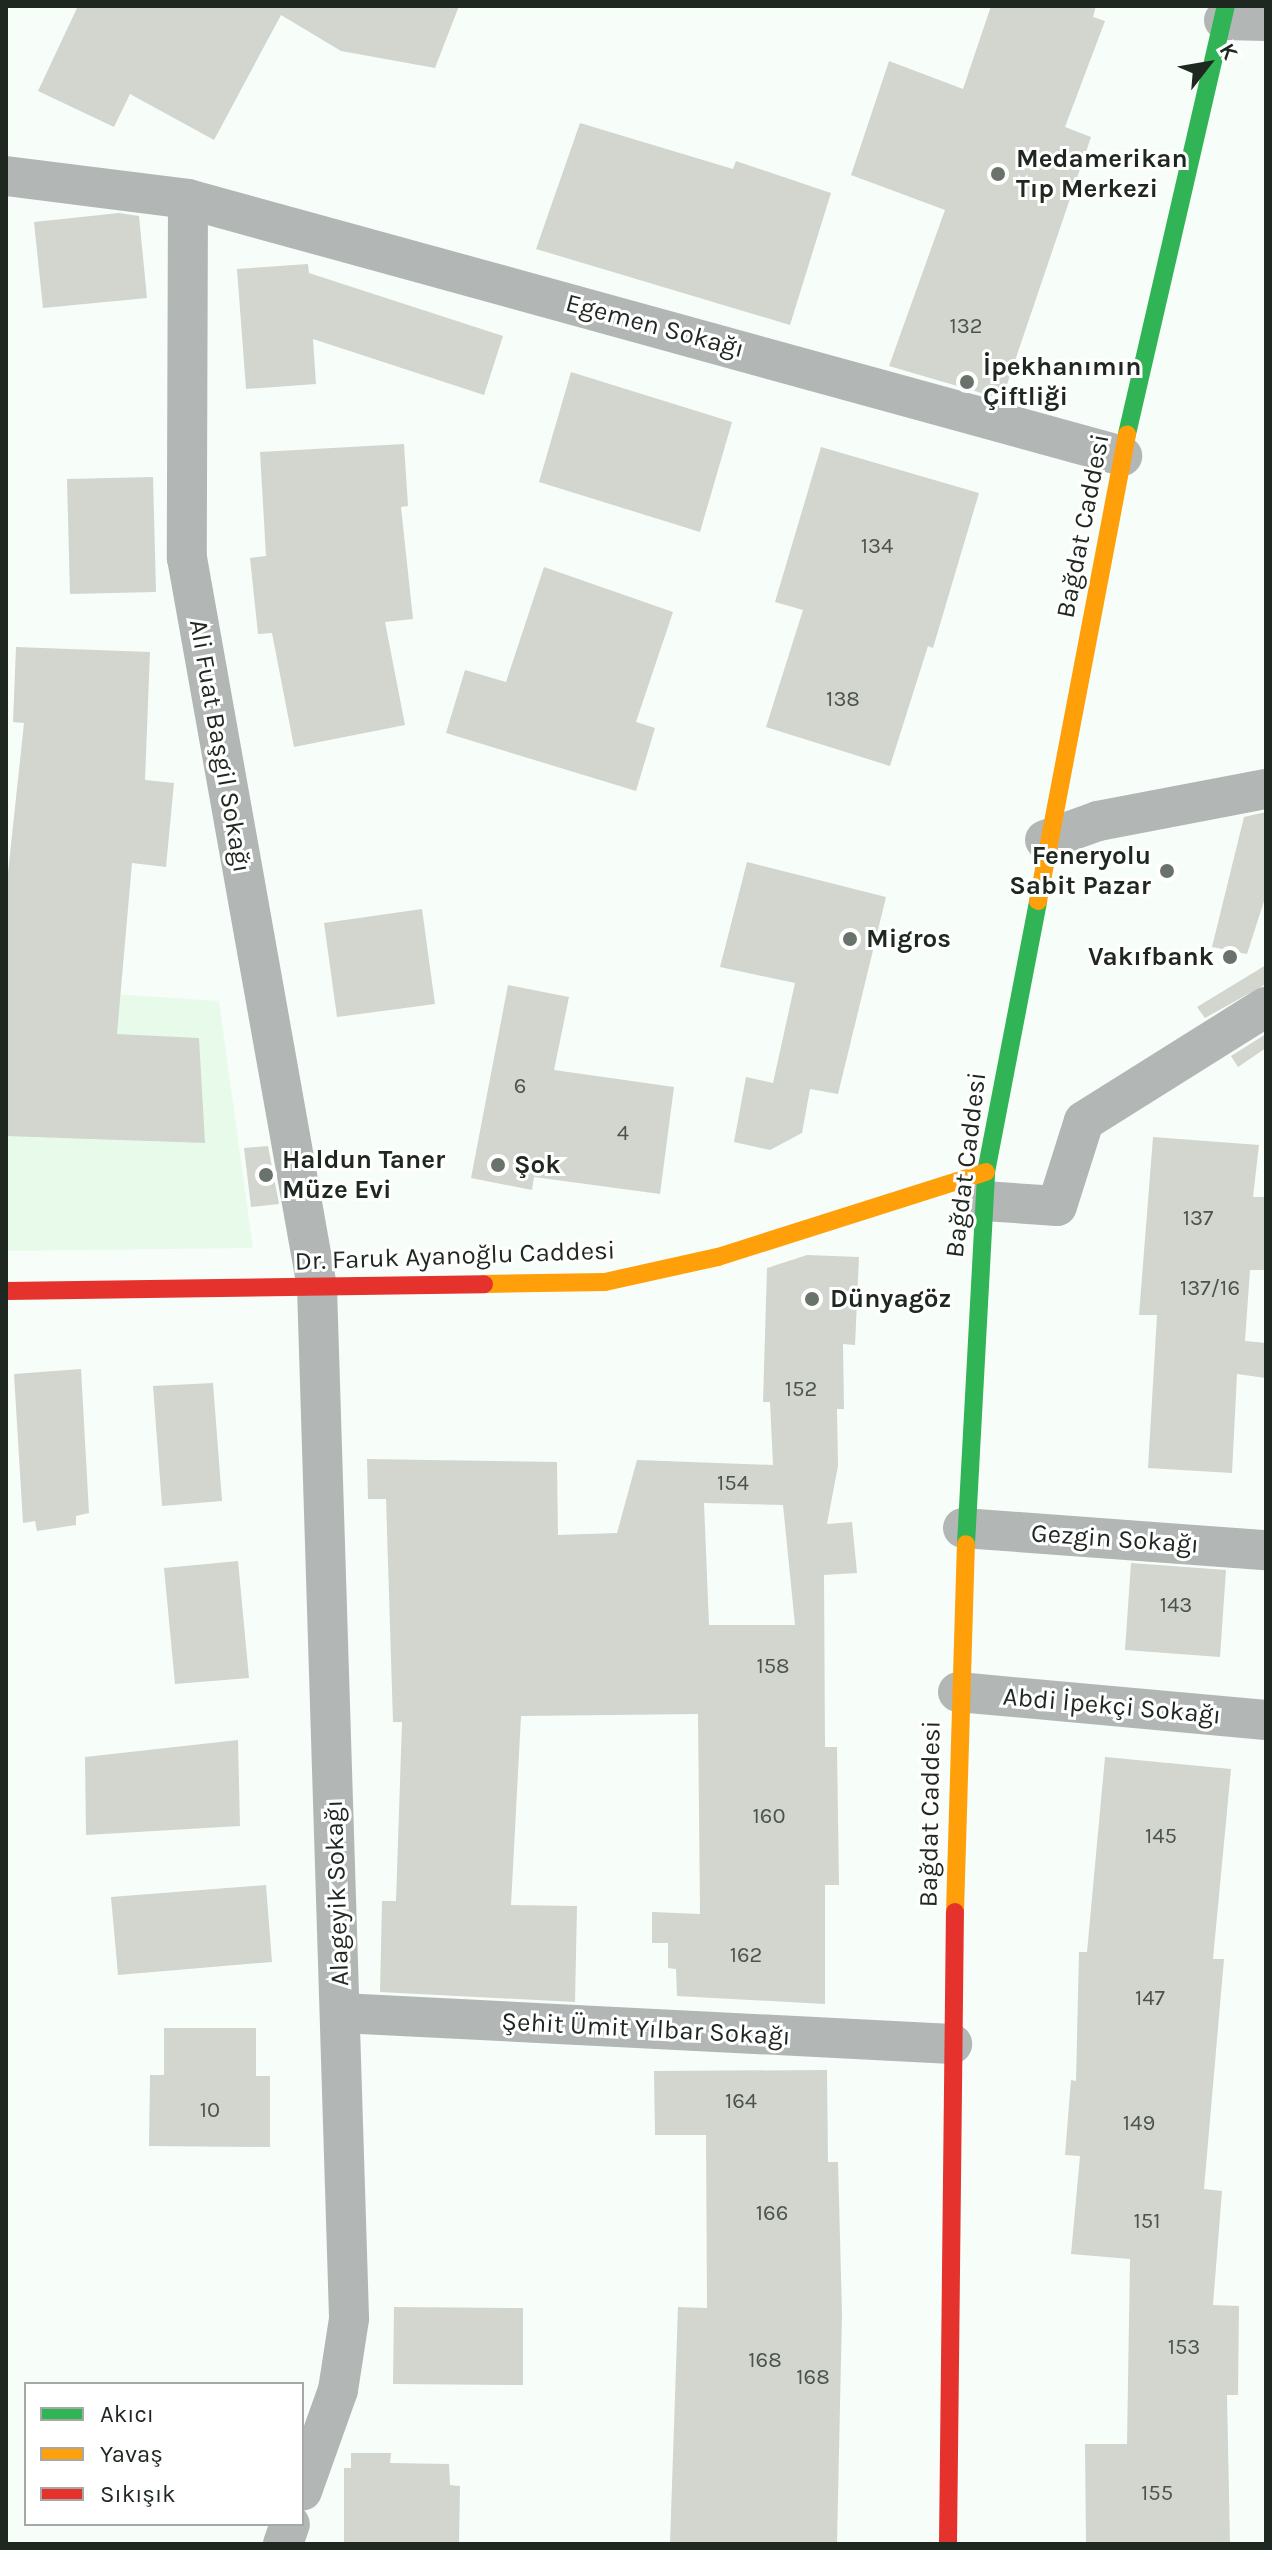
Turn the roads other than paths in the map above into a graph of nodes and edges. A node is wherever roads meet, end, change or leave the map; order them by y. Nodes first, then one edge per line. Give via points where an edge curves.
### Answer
1 (1225, 13) edge
2 (1266, 21) edge
3 (6, 176) edge
4 (188, 199) junction
5 (1122, 456) junction
6 (1266, 771) edge
7 (1266, 789) edge
8 (1049, 827) junction
9 (1266, 1007) edge
10 (985, 1186) junction
11 (317, 1287) junction
12 (6, 1291) edge
13 (963, 1528) junction
14 (1266, 1550) edge
15 (958, 1692) junction
16 (1266, 1720) edge
17 (341, 2013) junction
18 (952, 2044) junction
19 (304, 2485) edge
20 (948, 2544) edge

1 - 2 street
1 - 5 main road, Bağdat Caddesi
3 - 4 street, Egemen Sokağı
4 - 5 street, Egemen Sokağı
4 - 11 street, Ali Fuat Başgil Sokağı via 187,558
5 - 8 main road, Bağdat Caddesi
6 - 8 street
7 - 8 street
8 - 10 main road, Bağdat Caddesi
9 - 10 street via 1084,1121 1057,1206
10 - 11 main road, Dr. Faruk Ayanoğlu Caddesi via 605,1282
10 - 13 main road, Bağdat Caddesi
11 - 12 main road, Dr. Faruk Ayanoğlu Caddesi
11 - 17 street, Alageyik Sokağı
13 - 14 street, Gezgin Sokağı
13 - 15 main road, Bağdat Caddesi
15 - 16 street, Abdi İpekçi Sokağı
15 - 18 main road, Bağdat Caddesi
17 - 18 street, Şehit Ümit Yılbar Sokağı
17 - 19 street, Alageyik Sokağı via 347,2342 338,2390
18 - 20 main road, Bağdat Caddesi

